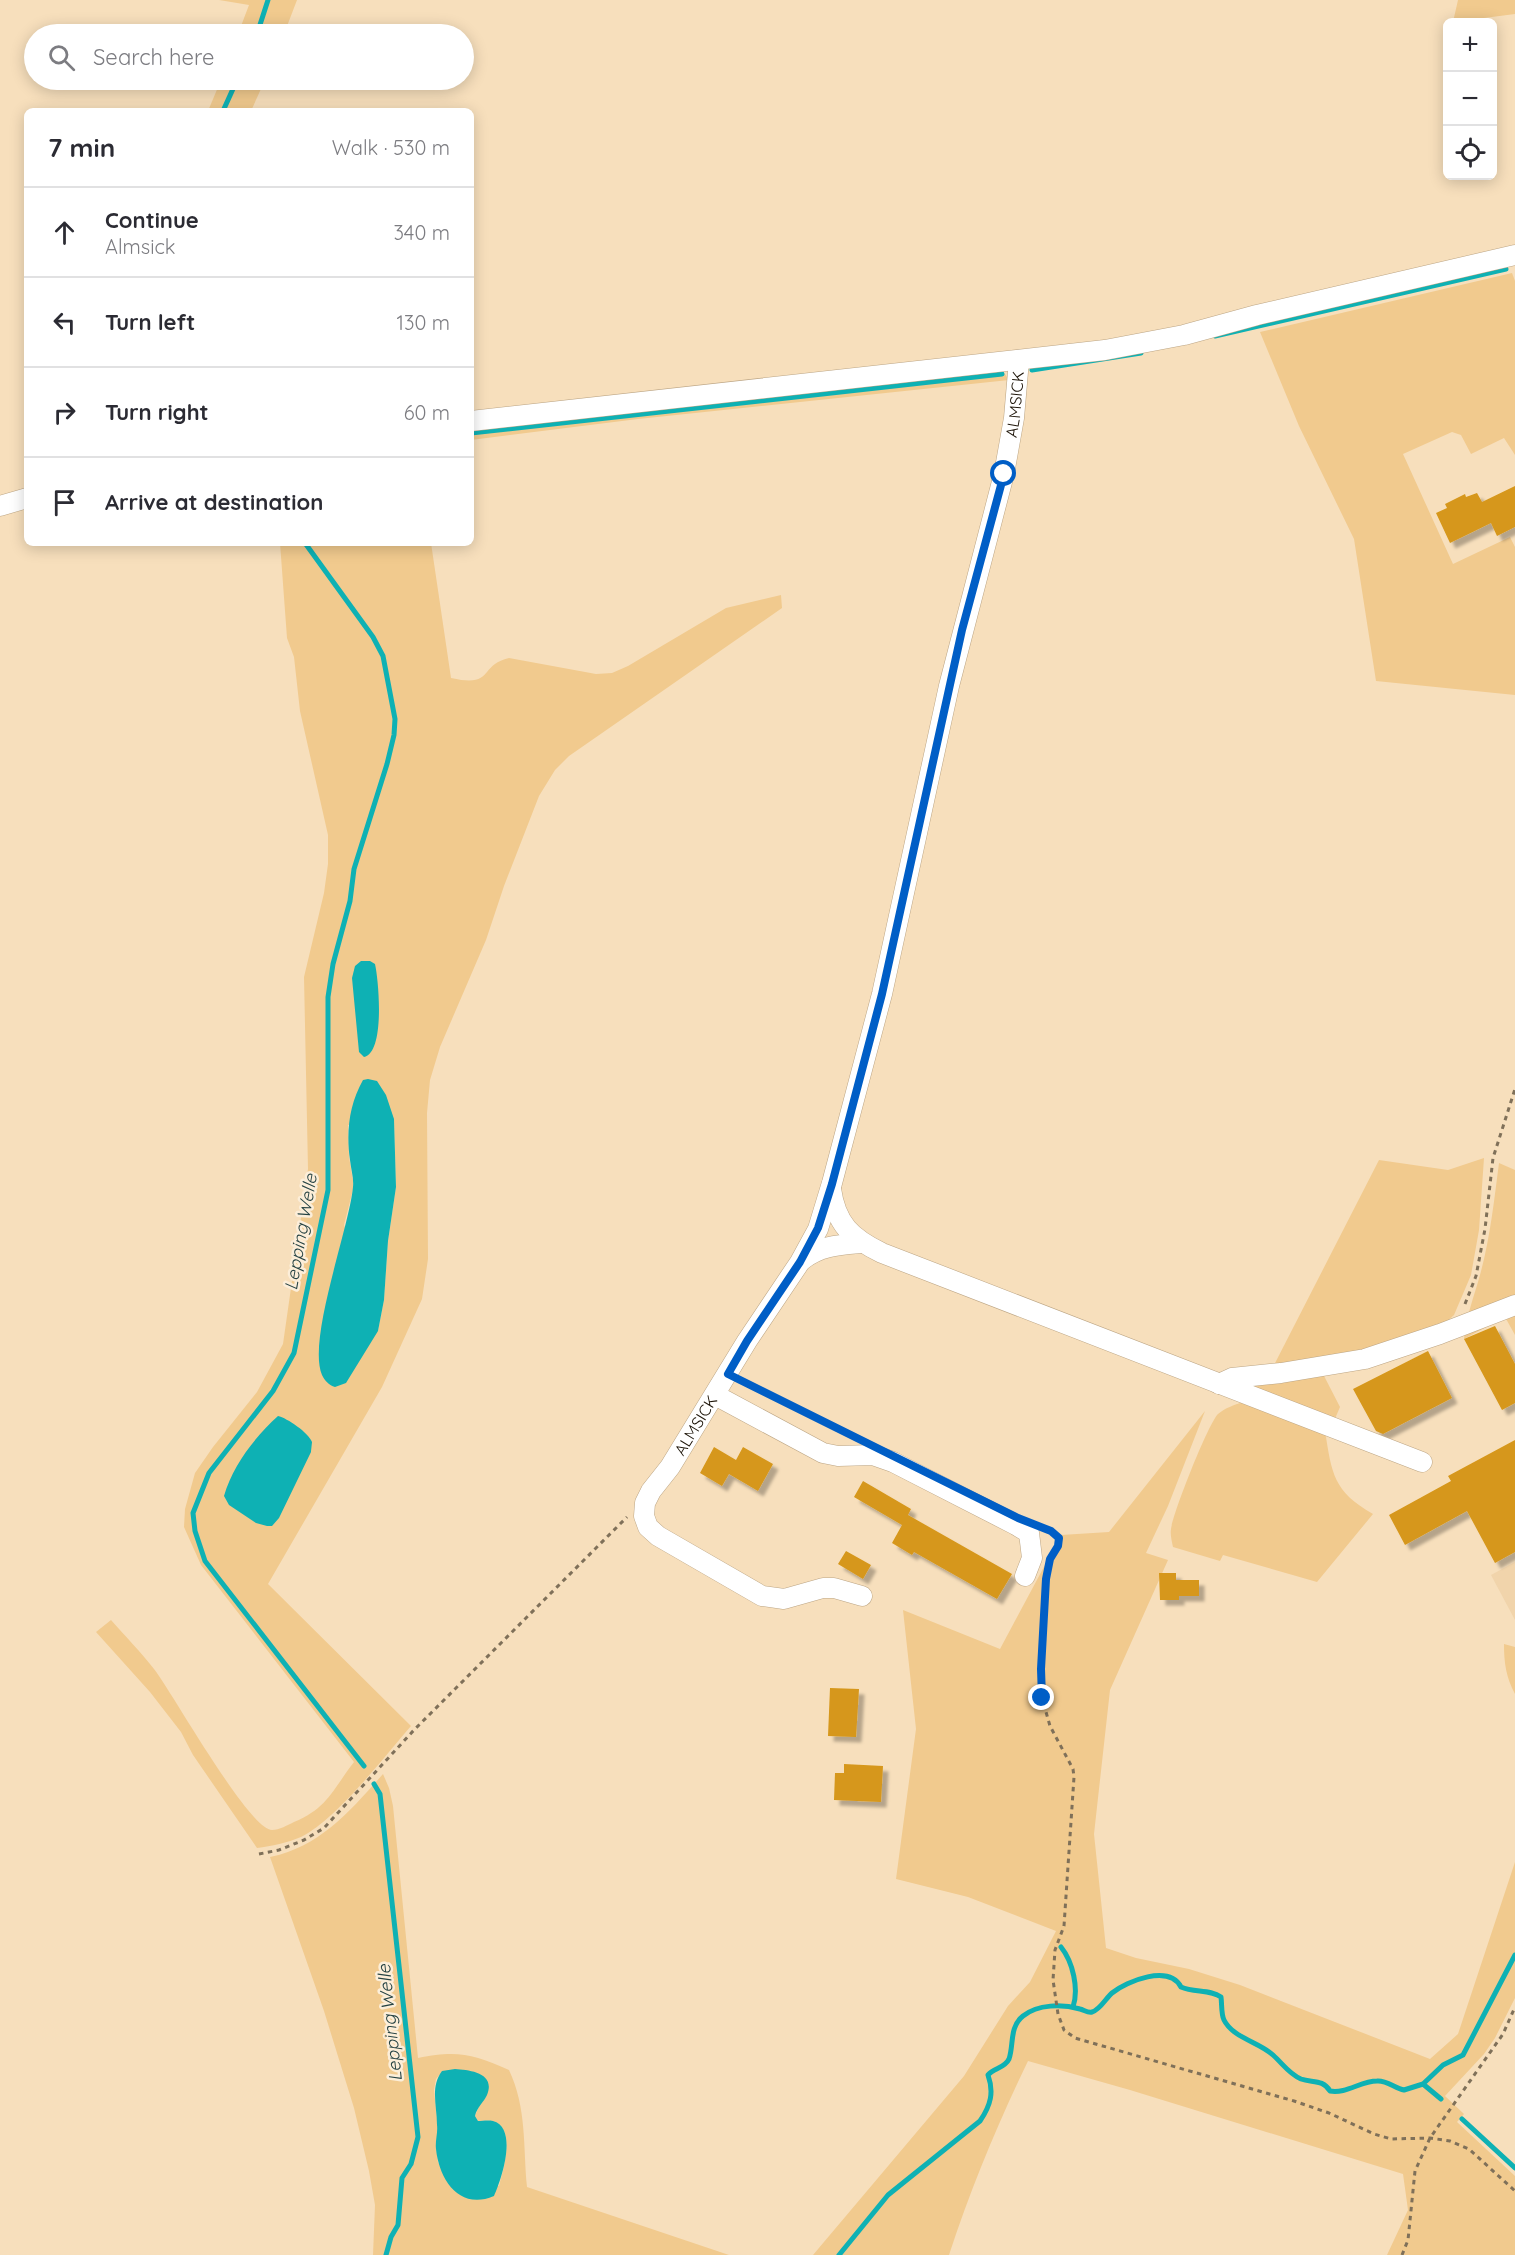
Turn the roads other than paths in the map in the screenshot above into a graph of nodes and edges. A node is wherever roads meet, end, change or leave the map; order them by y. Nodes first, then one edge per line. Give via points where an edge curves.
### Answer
1 (1515, 255) edge
2 (1019, 360) junction
3 (474, 421) edge
4 (24, 499) edge
5 (0, 506) edge
6 (831, 1186) junction
7 (861, 1243) junction
8 (800, 1262) junction
9 (1515, 1305) edge
10 (1219, 1384) junction
11 (715, 1395) junction
12 (1422, 1462) dead end
13 (1025, 1576) dead end
14 (862, 1596) dead end

1 - 2 street via 1184,335
2 - 3 street
2 - 6 street, ALMSICK via 1004,474 951,675 882,994
4 - 5 street
6 - 7 street via 833,1206 843,1225
6 - 8 street, ALMSICK via 818,1228
7 - 8 street via 815,1250
7 - 10 street
8 - 11 street, ALMSICK
9 - 10 street via 1365,1359 1232,1378
10 - 12 street
11 - 13 street via 823,1453 873,1455 893,1462 1016,1525 1029,1533 1032,1558
11 - 14 street, ALMSICK via 648,1497 644,1516 648,1527 762,1596 784,1599 823,1588

